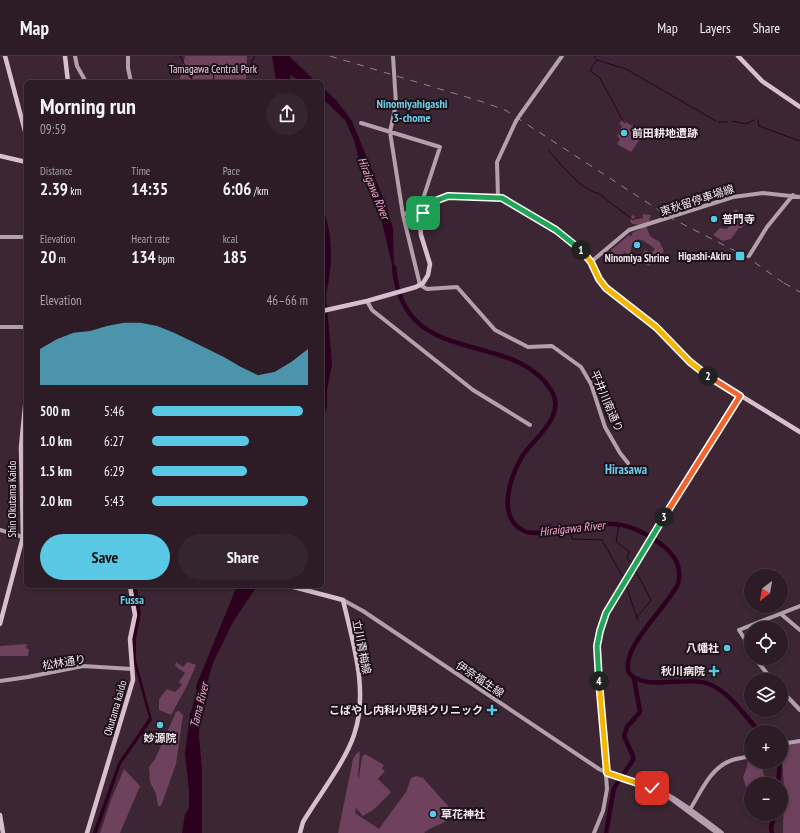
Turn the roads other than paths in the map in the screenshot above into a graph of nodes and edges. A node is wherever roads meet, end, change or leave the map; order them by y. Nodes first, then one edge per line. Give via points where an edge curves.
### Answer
1 (4, 56) edge
2 (65, 56) edge
3 (75, 56) edge
4 (128, 56) edge
5 (393, 56) edge
6 (562, 56) edge
7 (738, 56) edge
8 (68, 80) edge
9 (85, 80) edge
10 (131, 80) edge
11 (800, 108) edge
12 (361, 123) dead end
13 (24, 128) edge
14 (390, 132) junction
15 (0, 156) edge
16 (24, 162) edge
17 (793, 195) junction
18 (800, 197) edge
19 (498, 198) junction
20 (403, 215) junction
21 (0, 236) edge
22 (24, 237) edge
23 (749, 256) dead end
24 (591, 262) junction
25 (420, 285) junction
26 (367, 301) junction
27 (324, 311) edge
28 (0, 327) edge
29 (24, 327) edge
30 (740, 396) junction
31 (24, 416) edge
32 (530, 425) dead end
33 (800, 432) edge
34 (628, 463) dead end
35 (24, 514) edge
36 (0, 530) edge
37 (24, 537) edge
38 (24, 540) edge
39 (130, 588) edge
40 (298, 588) edge
41 (343, 600) junction
42 (800, 606) edge
43 (781, 614) junction
44 (763, 621) edge
45 (0, 624) edge
46 (744, 628) edge
47 (800, 630) edge
48 (744, 638) edge
49 (759, 665) edge
50 (132, 669) junction
51 (766, 673) edge
52 (0, 681) edge
53 (788, 697) edge
54 (800, 710) edge
55 (788, 741) edge
56 (800, 741) edge
57 (744, 758) edge
58 (607, 773) junction
59 (690, 811) junction
60 (0, 815) edge
61 (2, 832) edge
62 (86, 833) edge
63 (300, 833) edge
64 (594, 833) edge
65 (717, 833) edge
66 (722, 833) edge

1 - 13 main road
2 - 8 main road
3 - 9 main road
4 - 10 main road
5 - 14 main road via 396,103
6 - 19 main road, bridge via 516,121 498,162
7 - 11 main road via 762,81
12 - 14 main road
14 - 20 main road
14 - 20 main road via 440,148 420,206
15 - 16 main road
17 - 18 main road, 東秋留停車場線
17 - 23 main road via 766,226
17 - 24 main road, 東秋留停車場線 via 742,195 641,226 629,230
19 - 24 main road via 512,202 556,230 579,248
19 - 25 main road via 448,196 435,200 426,207 421,216 420,229 430,268 427,278
20 - 25 main road
21 - 22 main road
24 - 30 main road via 606,288 659,330 699,370
25 - 26 main road
25 - 34 main road, 平井川南通り via 427,289 457,288 495,330 528,347 552,346 578,364 589,380 606,427
26 - 27 main road
26 - 32 main road via 372,310 473,390
28 - 29 main road
30 - 33 main road
30 - 58 main road via 618,592 602,623 597,646
31 - 35 main road, Shin Okutama Kaido via 21,447
36 - 37 main road
38 - 45 main road, Shin Okutama Kaido
39 - 50 main road, Okutama kaido via 135,615 130,639
40 - 41 main road
41 - 58 main road, 伊奈福生線
41 - 63 main road, 立川青梅線 via 360,676 357,722 349,745 303,822
42 - 43 main road
43 - 44 main road
43 - 47 main road
46 - 48 main road via 739,630
49 - 51 main road
50 - 52 main road, 松林通り via 83,666
50 - 62 main road, Okutama kaido via 132,684
53 - 54 main road
55 - 56 main road
57 - 59 main road via 729,761 719,767
58 - 59 main road, 伊奈福生線 via 664,790
58 - 64 main road via 604,807
59 - 65 main road, 伊奈福生線
59 - 66 main road, 伊奈福生線
60 - 61 main road

